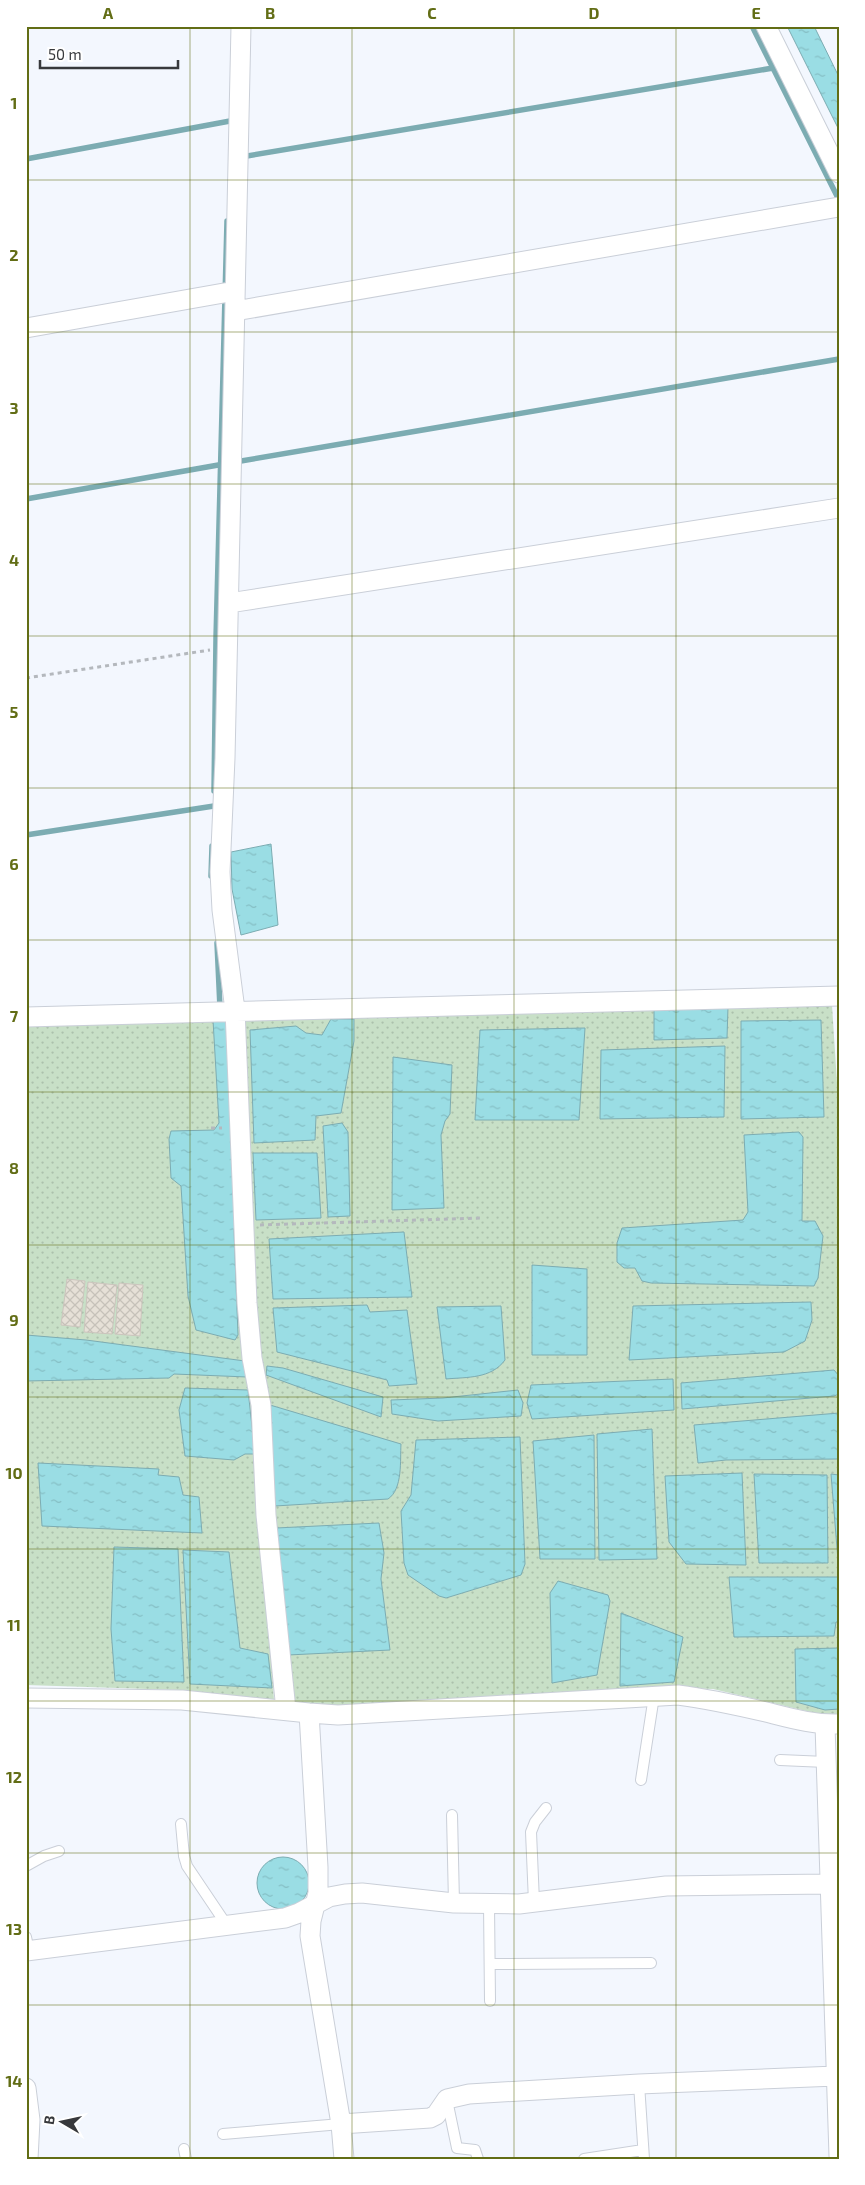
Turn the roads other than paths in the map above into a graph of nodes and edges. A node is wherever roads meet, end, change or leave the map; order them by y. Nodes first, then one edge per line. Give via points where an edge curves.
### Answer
1 (241, 26) edge
2 (766, 26) edge
3 (839, 173) edge
4 (839, 207) edge
5 (235, 291) junction
6 (235, 310) junction
7 (26, 328) edge
8 (839, 508) edge
9 (228, 603) junction
10 (839, 996) edge
11 (235, 1010) junction
12 (26, 1017) edge
13 (654, 1696) junction
14 (26, 1698) edge
15 (286, 1710) junction
16 (309, 1714) junction
17 (832, 1724) edge
18 (780, 1760) dead end
19 (826, 1762) junction
20 (641, 1780) dead end
21 (546, 1808) dead end
22 (452, 1814) dead end
23 (181, 1824) dead end
24 (59, 1851) dead end
25 (26, 1866) edge
26 (830, 1884) junction
27 (534, 1902) junction
28 (454, 1903) junction
29 (489, 1904) junction
30 (315, 1905) junction
31 (226, 1924) junction
32 (27, 1946) edge
33 (651, 1963) dead end
34 (490, 1964) junction
35 (490, 2001) dead end
36 (836, 2076) junction
37 (639, 2084) junction
38 (26, 2088) edge
39 (447, 2099) junction
40 (341, 2124) junction
41 (222, 2134) dead end
42 (838, 2136) edge
43 (643, 2154) edge
44 (839, 2156) edge
45 (28, 2159) edge
46 (344, 2159) edge
47 (478, 2159) edge
48 (584, 2159) edge

1 - 5 street
2 - 3 street
4 - 6 street
5 - 6 street
5 - 7 street
6 - 9 street
8 - 9 street
9 - 11 street via 220,872
10 - 11 street
11 - 12 street
11 - 15 street via 247,1303 252,1358 261,1405 266,1515
13 - 16 street via 338,1715
13 - 17 street via 709,1699
13 - 20 lane
14 - 15 street via 182,1700
15 - 16 street
16 - 30 street via 318,1867
17 - 19 street
18 - 19 lane
19 - 26 street
21 - 27 lane via 534,1822 531,1832
22 - 28 lane
23 - 31 lane via 187,1866
24 - 25 lane
26 - 27 street via 666,1886
26 - 36 street
27 - 29 street
28 - 29 street
28 - 30 street via 362,1893 329,1897
29 - 34 lane
30 - 31 street via 285,1918
30 - 40 street via 310,1936
31 - 32 street
33 - 34 lane
34 - 35 lane
36 - 37 street
36 - 42 street
37 - 39 street via 469,2094
37 - 43 lane
38 - 45 street via 30,2120
39 - 40 street via 430,2118
39 - 47 lane via 457,2148 475,2150
40 - 41 lane
40 - 46 street
42 - 44 street
43 - 48 lane

